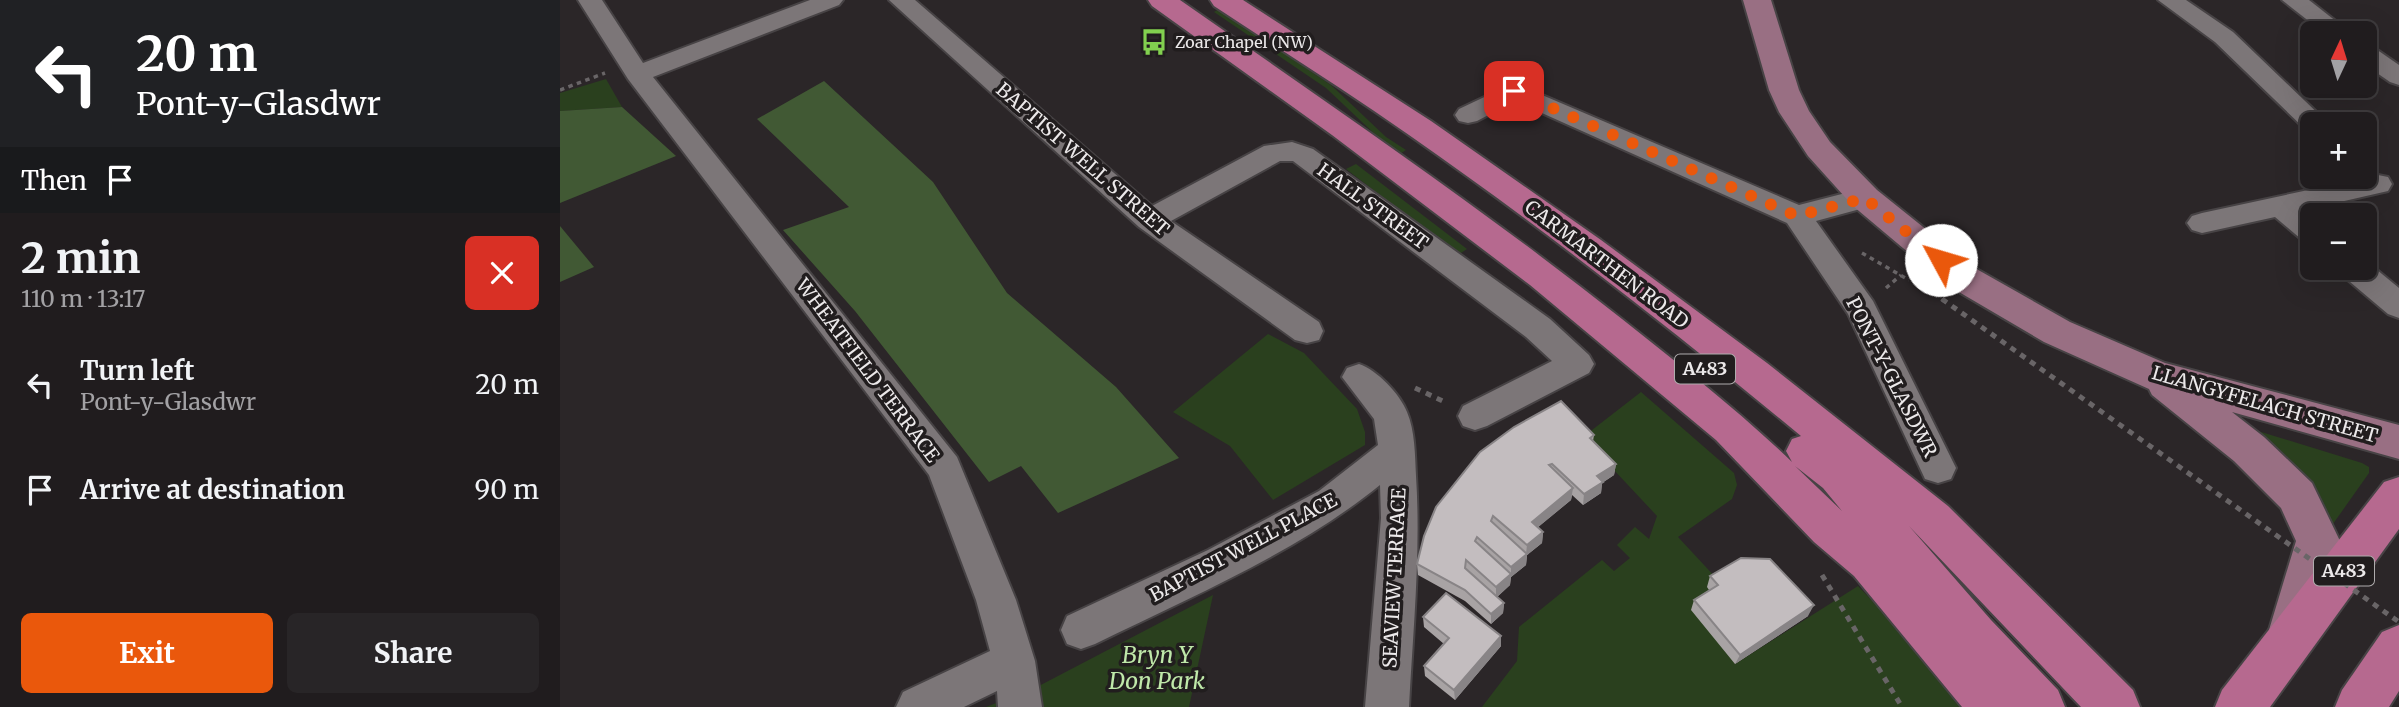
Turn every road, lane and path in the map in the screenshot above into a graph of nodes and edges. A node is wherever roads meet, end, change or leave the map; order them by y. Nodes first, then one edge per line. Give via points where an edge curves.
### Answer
1 (590, 0) edge
2 (831, 0) edge
3 (901, 0) edge
4 (1165, 0) edge
5 (1224, 0) edge
6 (1757, 0) edge
7 (2170, 0) edge
8 (2294, 0) edge
9 (2323, 21) edge
10 (2377, 61) edge
11 (634, 69) junction
12 (1333, 72) junction
13 (2399, 77) edge
14 (560, 90) edge
15 (2303, 112) edge
16 (1468, 115) dead end
17 (2377, 183) edge
18 (2332, 189) edge
19 (1865, 198) junction
20 (2280, 205) junction
21 (2399, 205) edge
22 (1797, 216) junction
23 (1149, 219) junction
24 (2300, 222) edge
25 (2202, 223) dead end
26 (1855, 249) dead end
27 (2368, 280) edge
28 (1912, 281) dead end
29 (1947, 285) junction
30 (1923, 288) dead end
31 (2399, 306) edge
32 (1307, 331) dead end
33 (2156, 376) junction
34 (1359, 377) dead end
35 (1475, 415) dead end
36 (2399, 442) edge
37 (1397, 451) junction
38 (1938, 468) dead end
39 (2399, 495) edge
40 (1814, 565) dead end
41 (2399, 622) edge
42 (1081, 631) dead end
43 (2288, 646) junction
44 (2399, 648) edge
45 (1014, 661) junction
46 (918, 707) edge
47 (1020, 707) edge
48 (1387, 707) edge
49 (1902, 707) edge
50 (1994, 707) edge
51 (2040, 707) edge
52 (2115, 707) edge
53 (2240, 707) edge
54 (2361, 707) edge

1 - 11 street, WHEATFIELD TERRACE
2 - 11 street
3 - 23 street, BAPTIST WELL STREET
4 - 50 main road, A483 via 1543,276 1730,428 1870,562
5 - 12 main road, CARMARTHEN ROAD / A483
6 - 19 main road, LLANGYFELACH STREET via 1794,112 1834,167
7 - 15 street via 2224,37
8 - 9 street
10 - 13 street
11 - 14 path
11 - 45 street, WHEATFIELD TERRACE via 944,468 996,600
12 - 51 main road, A483 via 1401,141 1537,239 1838,475
12 - 52 main road, CARMARTHEN ROAD / A483 via 1526,203 1753,374 1933,520
16 - 22 street via 1514,91
17 - 21 street
18 - 20 street
19 - 22 street
19 - 29 main road, LLANGYFELACH STREET
20 - 24 street
20 - 25 street
22 - 38 street, PONT-Y-GLASDWR via 1862,309
23 - 32 street, BAPTIST WELL STREET
23 - 35 street, HALL STREET via 1274,152 1292,151 1322,167 1538,328 1577,364
26 - 28 path
27 - 31 street
29 - 30 path
29 - 33 main road, LLANGYFELACH STREET
29 - 41 path, bridge
33 - 36 main road, LLANGYFELACH STREET
33 - 43 main road via 2249,449 2297,496 2318,541
34 - 37 street, SEAVIEW TERRACE via 1391,414
37 - 42 street, BAPTIST WELL PLACE via 1332,502
37 - 48 street, SEAVIEW TERRACE via 1399,519
39 - 43 main road, A483
40 - 49 path
43 - 53 main road, A483
44 - 54 main road
45 - 46 street
45 - 47 street, WHEATFIELD TERRACE

